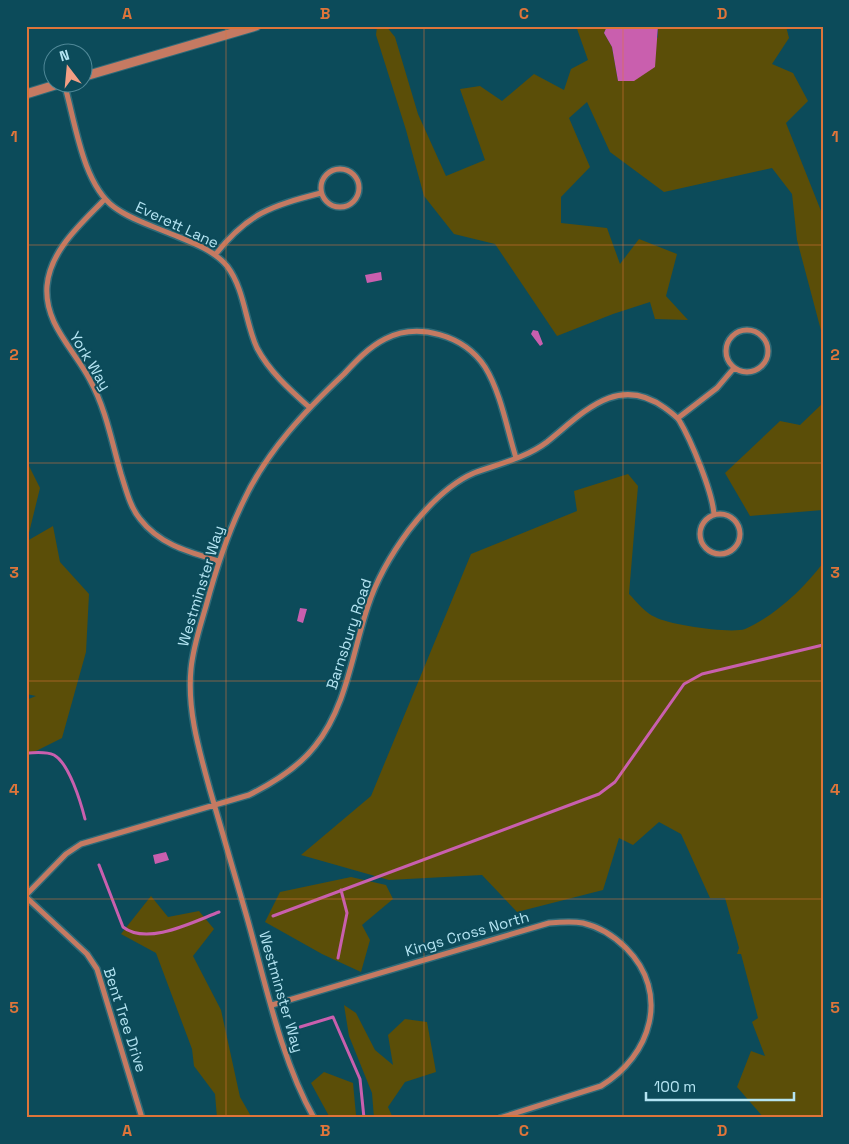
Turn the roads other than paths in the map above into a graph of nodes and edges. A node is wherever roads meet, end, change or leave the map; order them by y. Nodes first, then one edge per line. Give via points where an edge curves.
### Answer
1 (256, 26) edge
2 (92, 74) edge
3 (42, 89) edge
4 (67, 92) edge
5 (26, 94) edge
6 (321, 193) junction
7 (105, 199) junction
8 (215, 255) junction
9 (734, 368) junction
10 (309, 407) junction
11 (678, 418) junction
12 (516, 458) junction
13 (714, 516) junction
14 (218, 561) junction
15 (214, 805) junction
16 (26, 896) edge
17 (272, 1005) junction
18 (142, 1118) edge
19 (314, 1118) edge
20 (500, 1118) edge

1 - 2 street
3 - 5 street
4 - 7 street, Everett Lane via 91,177
6 - 6 street via 328,203 346,205 356,198 357,180 349,171 336,169 325,175
6 - 8 street via 279,204 258,214 237,228
7 - 8 street, Everett Lane via 128,216
7 - 14 street, York Way via 56,256 47,284 50,312 98,395 125,487 139,518 154,535 178,548
8 - 10 street, Everett Lane via 236,280 264,360
9 - 9 street via 753,371 764,364 767,345 760,334 746,330 732,336 726,356
9 - 11 street via 717,388
10 - 12 street, Westminster Way via 366,352 385,339 407,332 431,332 472,351 484,367 494,385
10 - 14 street, Westminster Way via 260,471 244,498
11 - 12 street, Barnsbury Road via 647,399 629,394 612,396 583,411 544,444
11 - 13 street via 712,499
12 - 15 street, Barnsbury Road via 472,474 448,489 428,508 392,555 368,606 339,706 315,748 273,783 249,795
13 - 13 street via 703,523 700,536 705,548 723,554 734,548 739,530 727,516
14 - 15 street, Westminster Way via 194,649 190,686 198,745
15 - 16 street, Barnsbury Road via 81,844 66,854
15 - 17 street, Westminster Way
16 - 18 street, Bent Tree Drive via 87,954 97,969
17 - 19 street, Westminster Way via 288,1062
17 - 20 street, Kings Cross North via 549,923 592,926 615,938 635,957 647,982 651,1012 649,1027 637,1054 622,1072 593,1090

